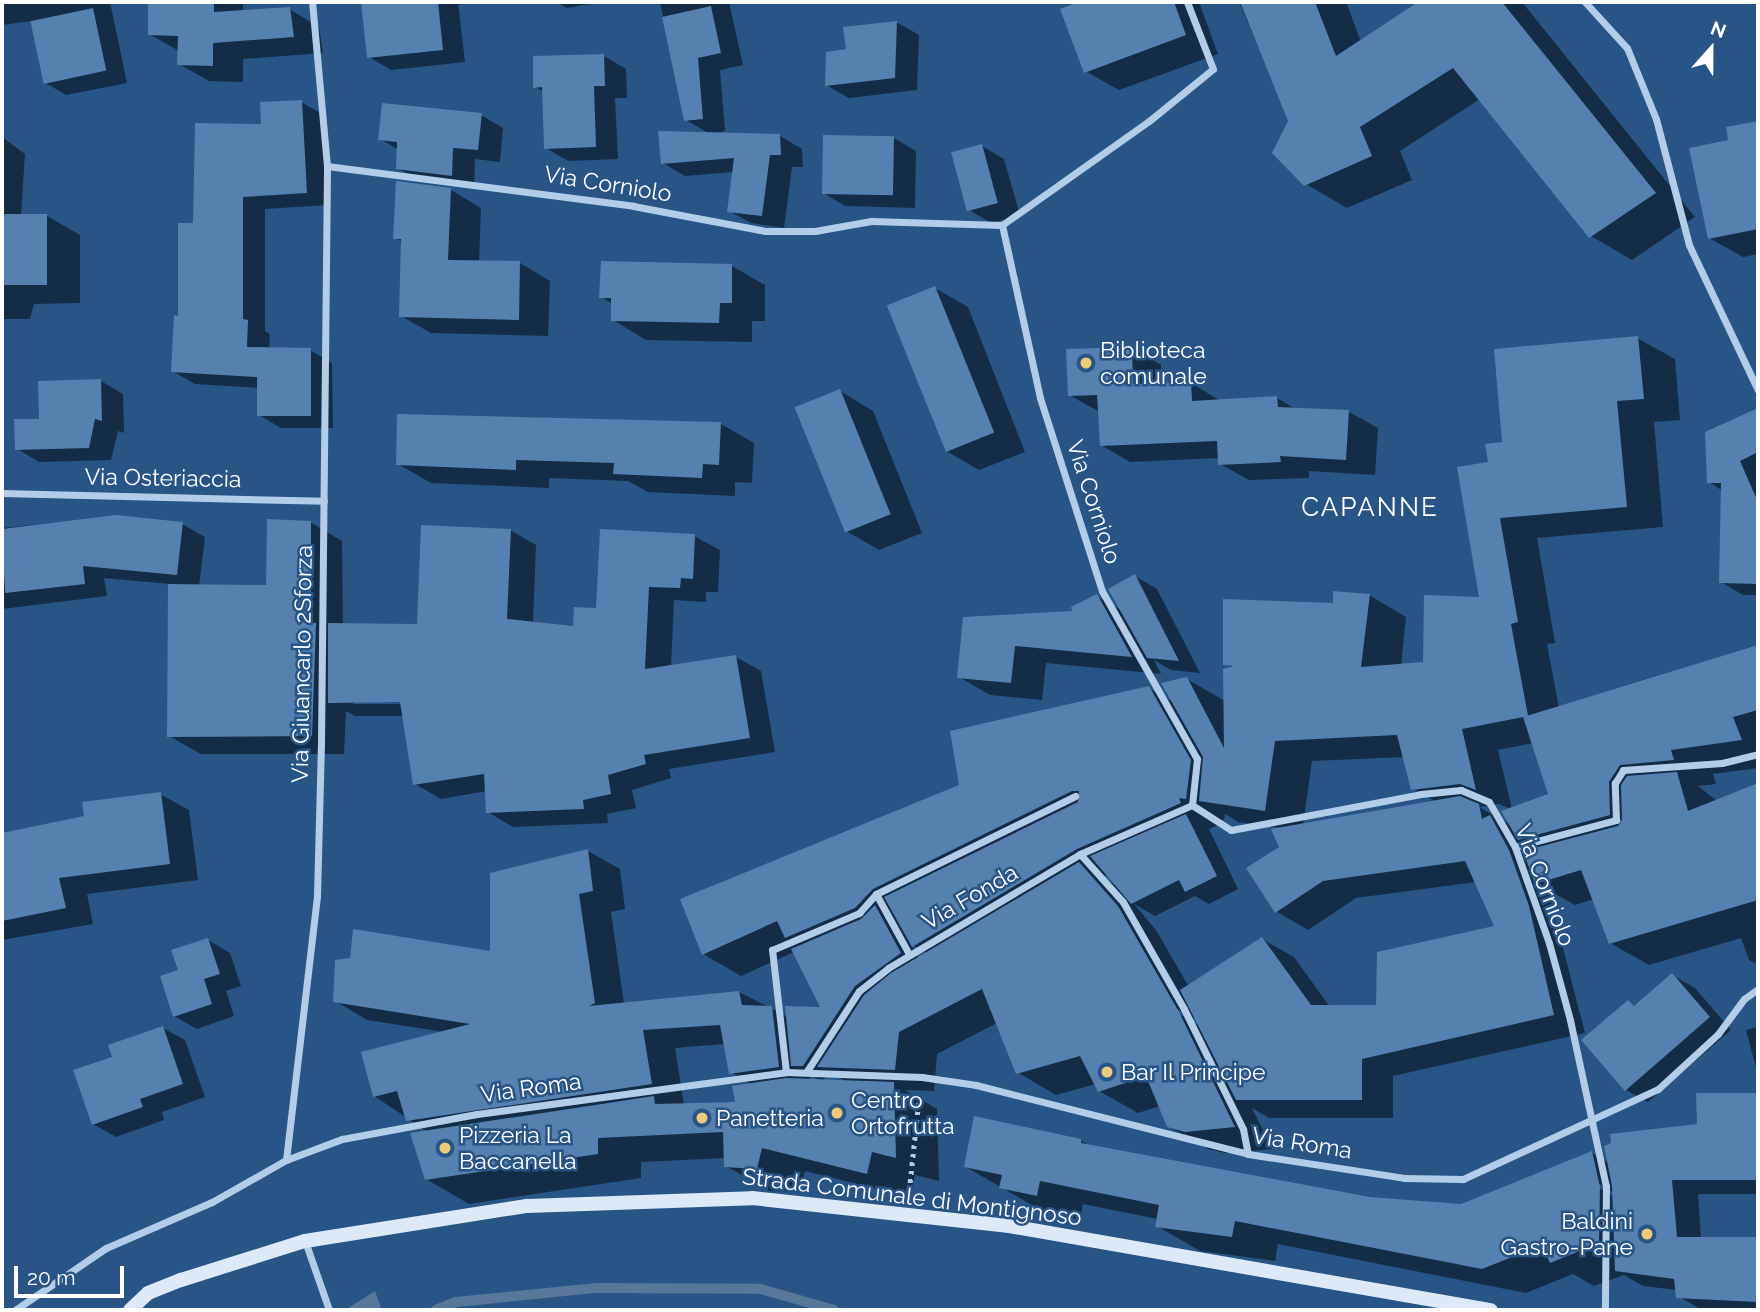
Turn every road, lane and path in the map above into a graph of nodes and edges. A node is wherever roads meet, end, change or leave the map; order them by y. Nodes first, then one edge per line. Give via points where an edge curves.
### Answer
1 (313, 2) edge
2 (1187, 2) edge
3 (1585, 2) edge
4 (327, 166) junction
5 (1002, 225) junction
6 (1758, 390) edge
7 (2, 493) edge
8 (324, 501) junction
9 (1758, 754) edge
10 (1075, 796) dead end
11 (1192, 805) junction
12 (1515, 847) junction
13 (1080, 854) junction
14 (876, 894) junction
15 (909, 954) junction
16 (1758, 989) edge
17 (807, 1071) junction
18 (786, 1072) junction
19 (922, 1077) junction
20 (1591, 1121) junction
21 (1248, 1154) junction
22 (286, 1160) junction
23 (906, 1214) junction
24 (305, 1241) junction
25 (15, 1310) edge
26 (130, 1310) edge
27 (329, 1310) edge
28 (1491, 1310) edge
29 (1605, 1310) edge

1 - 4 street, Via Giuancarlo 2Sforza
2 - 5 street via 1213,69 1149,121
3 - 6 street via 1627,48 1656,118 1689,245
4 - 5 street, Via Corniolo via 633,206 765,231 814,231 871,221
4 - 8 street, Via Giuancarlo 2Sforza
5 - 11 street, Via Corniolo via 1040,398 1102,591 1197,759
7 - 8 street, Via Osteriaccia
8 - 22 street, Via Giuancarlo 2Sforza via 317,896
9 - 12 street via 1722,763 1623,770 1615,783 1616,820
10 - 14 street
11 - 12 street, Via Corniolo via 1231,830 1461,790 1489,802
11 - 13 street, Via Fonda
12 - 20 street, Via Corniolo via 1549,943
13 - 15 street, Via Fonda
13 - 21 street via 1123,902 1184,1009 1243,1129
14 - 15 street
14 - 18 street via 859,913 772,950
15 - 17 street, Via Fonda via 859,991
16 - 20 street, Via Roma via 1744,999 1718,1034 1658,1089
17 - 18 street, Via Roma
17 - 19 street, Via Roma
18 - 22 street, Via Roma via 477,1114 342,1139
19 - 21 street, Via Roma via 976,1085
19 - 23 path
20 - 21 street, Via Roma via 1463,1179 1404,1178
20 - 29 street, Via Corniolo via 1606,1186
22 - 25 street, Via Roma via 212,1202 106,1248
23 - 24 street, Strada Comunale di Montignoso via 752,1198 527,1206
23 - 28 street, Strada Comunale di Montignoso via 1009,1226
24 - 26 street, Strada Comunale di Montignoso via 148,1293
24 - 27 street

